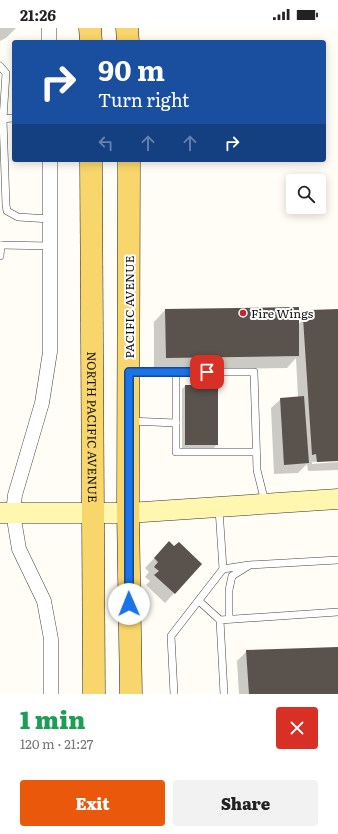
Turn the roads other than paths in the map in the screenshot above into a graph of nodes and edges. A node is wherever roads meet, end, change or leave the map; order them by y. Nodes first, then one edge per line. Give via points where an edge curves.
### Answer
1 (49, 28) edge
2 (90, 28) edge
3 (128, 28) edge
4 (49, 40) edge
5 (90, 40) edge
6 (128, 40) edge
7 (0, 66) edge
8 (12, 118) edge
9 (2, 119) edge
10 (50, 162) edge
11 (91, 162) edge
12 (129, 162) edge
13 (50, 219) junction
14 (0, 245) edge
15 (51, 246) junction
16 (0, 256) edge
17 (129, 372) junction
18 (176, 372) junction
19 (129, 421) junction
20 (176, 423) junction
21 (256, 452) junction
22 (338, 499) edge
23 (266, 504) junction
24 (219, 507) junction
25 (7, 513) edge
26 (94, 513) junction
27 (128, 513) junction
28 (338, 560) edge
29 (249, 565) junction
30 (223, 569) junction
31 (199, 601) junction
32 (338, 612) edge
33 (228, 619) junction
34 (220, 620) junction
35 (51, 694) edge
36 (94, 694) edge
37 (131, 694) edge
38 (174, 694) edge
39 (224, 694) edge

1 - 4 street
2 - 5 main road
3 - 6 main road
7 - 9 lane via 6,73
8 - 9 lane
9 - 13 lane via 7,211 18,217
10 - 13 street
11 - 26 main road, NORTH PACIFIC AVENUE
12 - 17 main road, PACIFIC AVENUE
13 - 15 street
14 - 15 lane
14 - 16 lane
15 - 25 street via 51,336 47,380 15,495
17 - 18 lane
17 - 19 main road, PACIFIC AVENUE
18 - 20 lane
18 - 21 lane via 254,372
19 - 20 lane
19 - 27 main road, PACIFIC AVENUE
20 - 21 lane via 176,452
21 - 23 lane via 257,470
22 - 23 main road
23 - 24 main road
24 - 27 main road
24 - 30 lane
25 - 26 main road
25 - 35 street via 18,549 44,601 51,639
26 - 27 main road
26 - 36 main road, NORTH PACIFIC AVENUE
27 - 37 main road, PACIFIC AVENUE
28 - 29 lane
29 - 30 lane
29 - 33 lane via 232,576
30 - 31 lane
31 - 34 lane
31 - 38 lane via 171,636
32 - 33 lane
33 - 34 lane
34 - 39 lane

